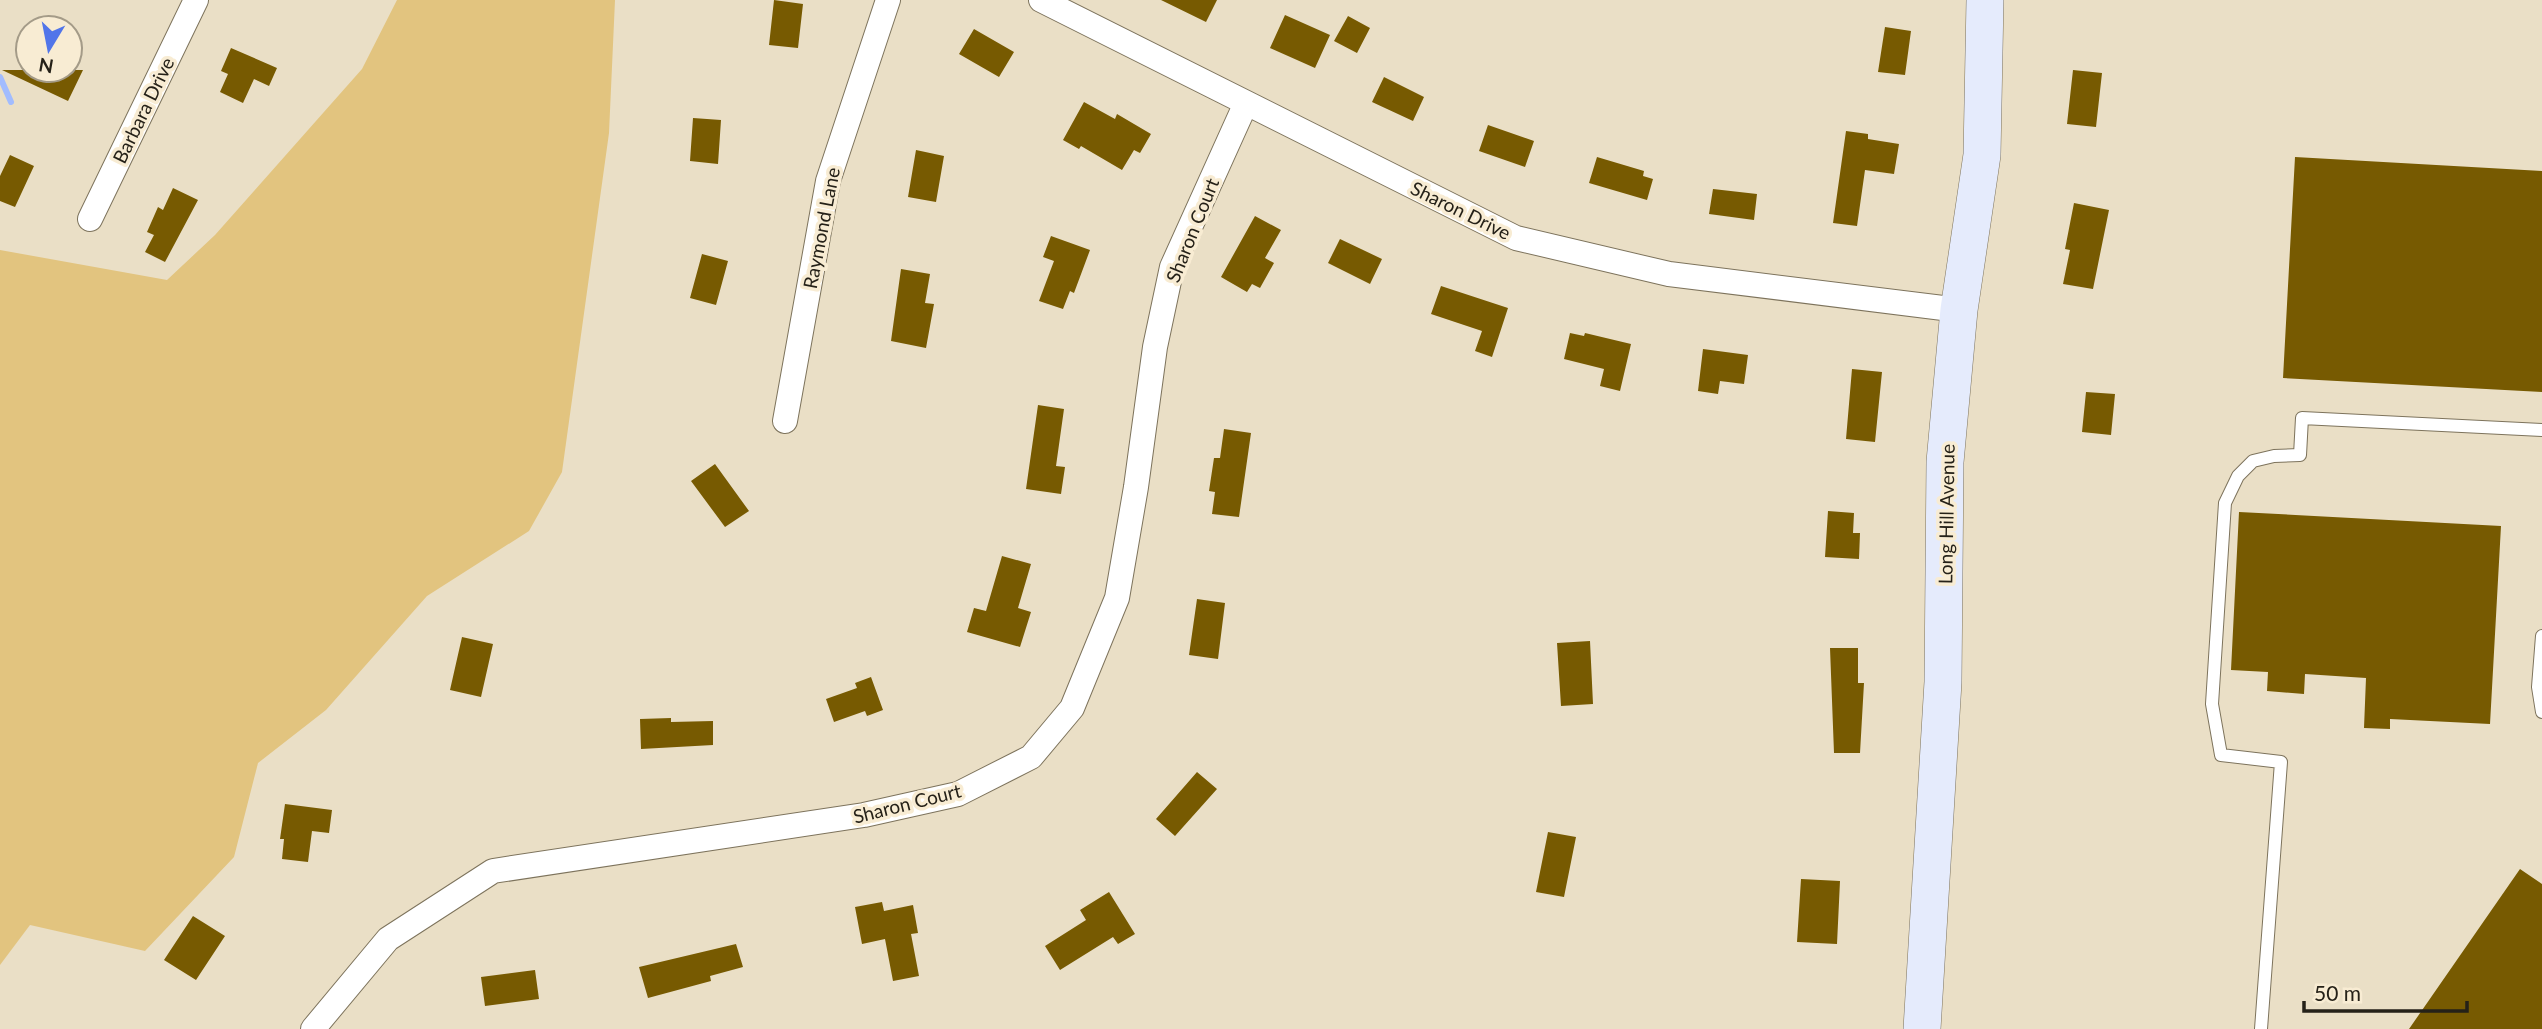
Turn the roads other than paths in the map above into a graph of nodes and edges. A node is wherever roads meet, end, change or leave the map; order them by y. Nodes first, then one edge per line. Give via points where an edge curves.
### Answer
1 (196, 0) edge
2 (888, 0) edge
3 (1041, 0) edge
4 (1985, 0) edge
5 (1245, 103) junction
6 (90, 219) dead end
7 (1959, 310) junction
8 (785, 421) dead end
9 (2542, 430) edge
10 (2542, 636) edge
11 (2542, 712) edge
12 (313, 1029) edge
13 (1922, 1029) edge
14 (2261, 1029) edge

1 - 6 street, Barbara Drive
2 - 8 street, Raymond Lane via 828,181
3 - 5 street, Sharon Drive
4 - 7 street, Long Hill Avenue via 1982,155
5 - 7 street, Sharon Drive via 1516,238 1669,274
5 - 12 street, Sharon Court via 1172,267 1155,347 1117,598 1072,708 1031,757 958,794 864,816 493,871 388,939
7 - 13 street, Long Hill Avenue via 1945,462 1943,681
9 - 14 lane via 2302,418 2300,454 2253,461 2230,489 2222,524 2212,704 2221,755 2281,762
10 - 11 lane via 2538,687

